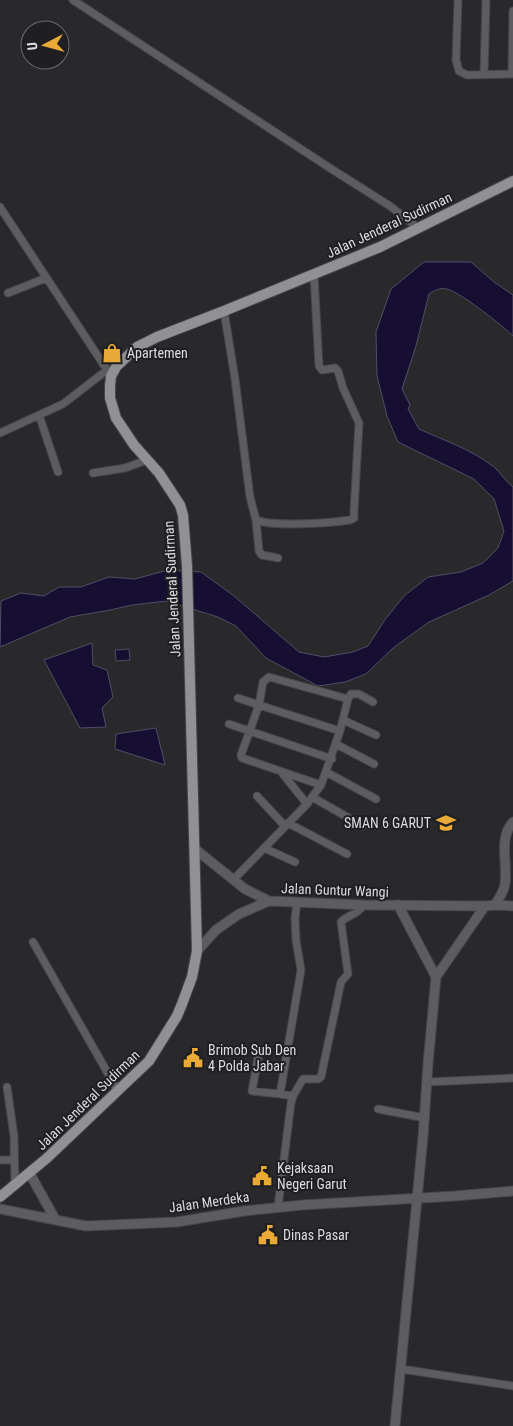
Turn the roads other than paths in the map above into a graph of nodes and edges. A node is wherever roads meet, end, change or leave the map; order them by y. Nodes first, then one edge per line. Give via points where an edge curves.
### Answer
1 (73, 0) edge
2 (458, 0) edge
3 (486, 0) edge
4 (513, 11) edge
5 (484, 74) junction
6 (512, 74) edge
7 (513, 180) edge
8 (0, 207) edge
9 (418, 228) junction
10 (314, 275) junction
11 (46, 278) junction
12 (8, 293) dead end
13 (224, 312) junction
14 (109, 373) junction
15 (38, 415) junction
16 (0, 433) edge
17 (147, 460) junction
18 (58, 472) dead end
19 (93, 473) dead end
20 (256, 520) junction
21 (278, 558) dead end
22 (238, 698) dead end
23 (348, 699) junction
24 (373, 702) dead end
25 (258, 705) junction
26 (343, 720) junction
27 (229, 724) dead end
28 (249, 730) junction
29 (340, 732) junction
30 (376, 735) dead end
31 (336, 744) junction
32 (332, 758) junction
33 (374, 764) dead end
34 (326, 772) junction
35 (281, 773) junction
36 (321, 785) junction
37 (257, 796) dead end
38 (312, 797) junction
39 (376, 799) dead end
40 (307, 804) junction
41 (513, 822) edge
42 (287, 824) junction
43 (363, 826) dead end
44 (264, 848) junction
45 (195, 849) junction
46 (347, 854) dead end
47 (295, 862) dead end
48 (234, 880) junction
49 (269, 902) junction
50 (298, 902) junction
51 (364, 905) junction
52 (398, 905) junction
53 (490, 906) junction
54 (513, 906) edge
55 (33, 942) dead end
56 (196, 952) junction
57 (436, 978) junction
58 (259, 1052) dead end
59 (513, 1078) edge
60 (427, 1082) junction
61 (8, 1087) dead end
62 (118, 1091) junction
63 (280, 1094) junction
64 (293, 1096) junction
65 (378, 1109) dead end
66 (425, 1118) junction
67 (0, 1160) edge
68 (14, 1160) junction
69 (30, 1174) junction
70 (15, 1186) junction
71 (513, 1191) edge
72 (0, 1197) edge
73 (417, 1198) junction
74 (278, 1207) junction
75 (0, 1209) edge
76 (55, 1219) junction
77 (401, 1369) junction
78 (513, 1386) edge
79 (396, 1426) edge

1 - 9 street via 390,206
2 - 5 street via 457,69 464,74
3 - 5 street
4 - 6 street
5 - 6 street
7 - 9 main road, Jalan Jenderal Sudirman
8 - 11 street
9 - 10 main road, Jalan Jenderal Sudirman
10 - 13 main road, Jalan Jenderal Sudirman
10 - 20 street via 319,366 323,370 336,368 359,423 354,518 308,523
11 - 12 street
11 - 14 street
13 - 14 main road, Jalan Jenderal Sudirman via 137,347
13 - 20 street
14 - 15 street via 63,404
14 - 17 main road, Jalan Jenderal Sudirman via 110,398 116,418
15 - 16 street
15 - 18 street
17 - 19 street via 125,468
17 - 45 main road, Jalan Jenderal Sudirman via 169,486 183,515
20 - 21 street via 259,551 262,555
22 - 25 street
23 - 24 street via 351,694 356,694
23 - 25 street via 270,677 263,682
23 - 26 street
25 - 28 street
25 - 29 street
26 - 29 street
26 - 30 street
27 - 28 street
28 - 32 street
28 - 35 street via 242,758
29 - 31 street
31 - 32 street
31 - 33 street
32 - 34 street
34 - 36 street
34 - 39 street
35 - 36 street
35 - 40 street
36 - 38 street
37 - 42 street
38 - 40 street
38 - 43 street
40 - 42 street
41 - 53 street via 505,837 505,885 501,896
42 - 44 street
42 - 46 street
44 - 47 street
44 - 48 street
45 - 48 street, Jalan Guntur Wangi
45 - 56 main road, Jalan Jenderal Sudirman
48 - 49 street, Jalan Guntur Wangi
49 - 50 street, Jalan Guntur Wangi
49 - 56 street via 239,914 216,930
50 - 51 street, Jalan Guntur Wangi
50 - 63 street via 295,918 301,970
51 - 52 street, Jalan Guntur Wangi
51 - 64 street via 358,913 341,922 348,974 341,982 321,1077 303,1078
52 - 53 street
52 - 57 street, Jalan Guntur Wangi
53 - 54 street
53 - 57 street
55 - 62 street
56 - 62 main road, Jalan Jenderal Sudirman via 192,977 177,1016 149,1061
57 - 60 street
58 - 63 street via 251,1091
59 - 60 street
60 - 66 street
61 - 68 street
62 - 69 main road, Jalan Jenderal Sudirman
63 - 64 street
64 - 74 street
65 - 66 street
66 - 73 street
67 - 68 street
68 - 70 street
69 - 70 main road, Jalan Jenderal Sudirman
69 - 76 street
70 - 72 main road, Jalan Jenderal Sudirman
71 - 73 street, Jalan Merdeka
73 - 74 street, Jalan Merdeka
73 - 77 street
74 - 76 street, Jalan Merdeka via 177,1222 86,1226
75 - 76 street, Jalan Merdeka
77 - 78 street
77 - 79 street

